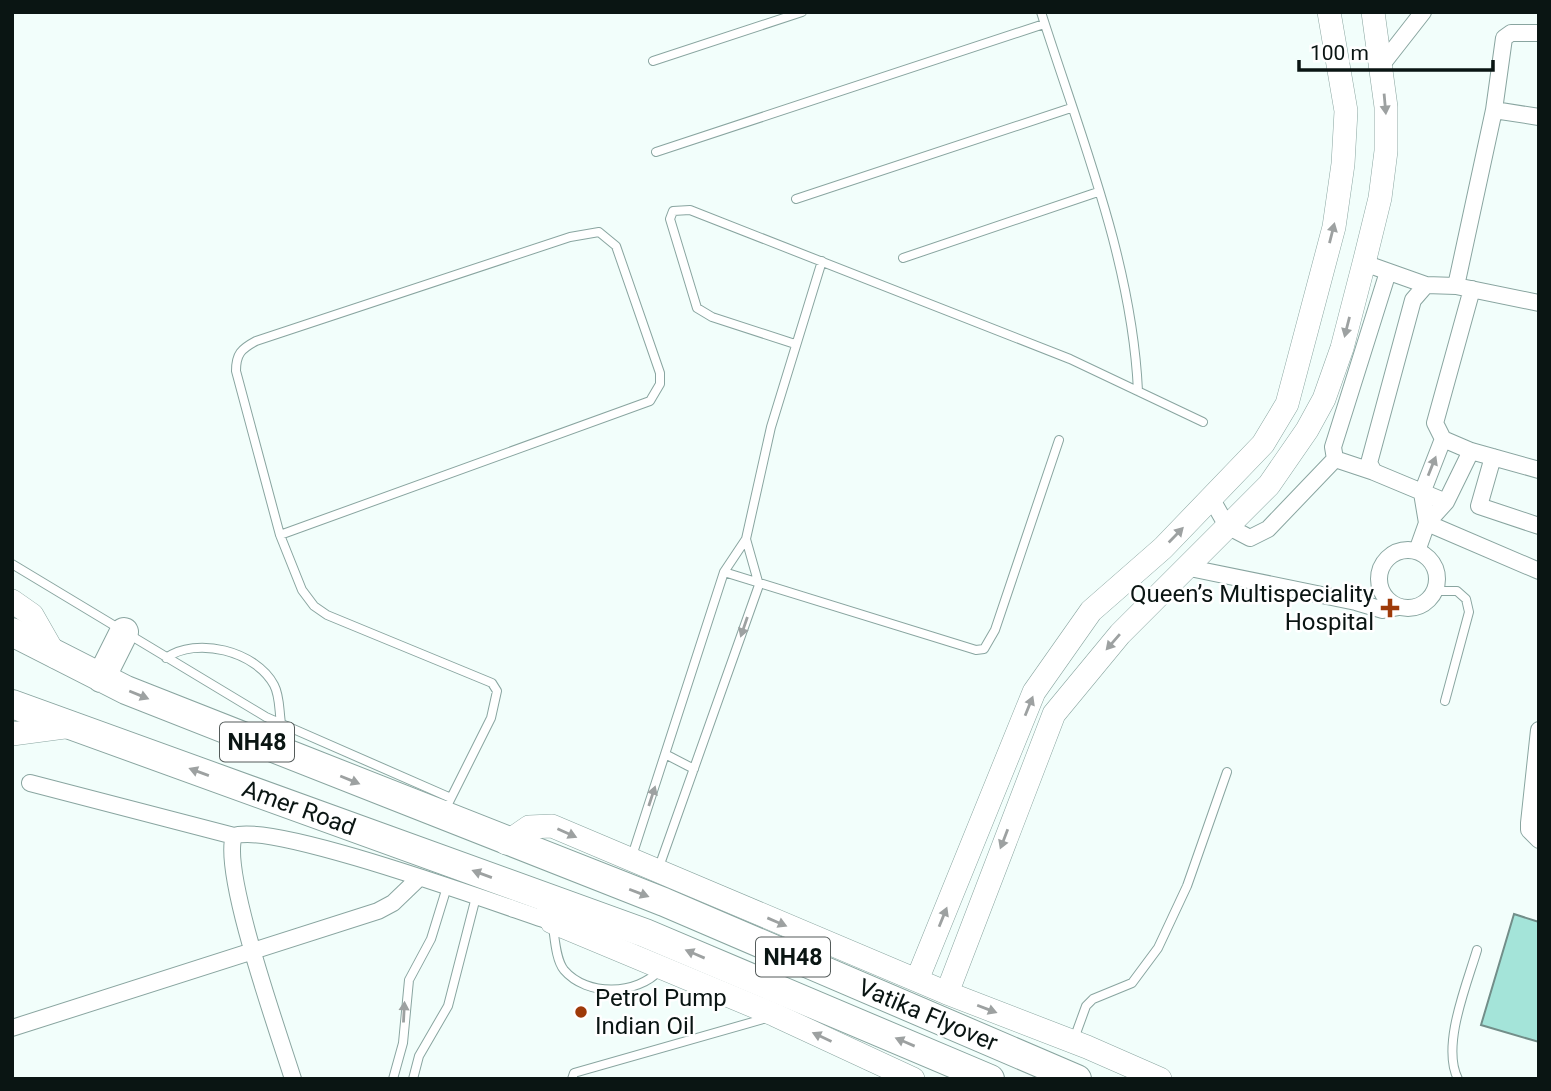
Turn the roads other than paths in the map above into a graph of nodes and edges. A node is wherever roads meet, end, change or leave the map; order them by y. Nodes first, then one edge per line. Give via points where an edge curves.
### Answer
1 (802, 12) edge
2 (1041, 12) edge
3 (1329, 12) edge
4 (1373, 12) edge
5 (1423, 12) edge
6 (1044, 24) junction
7 (1539, 33) edge
8 (653, 61) dead end
9 (1380, 67) junction
10 (1071, 108) junction
11 (1494, 110) junction
12 (1539, 117) edge
13 (656, 152) dead end
14 (1098, 192) junction
15 (796, 199) dead end
16 (903, 258) dead end
17 (822, 261) junction
18 (1364, 263) junction
19 (1388, 272) junction
20 (1426, 285) junction
21 (1464, 288) junction
22 (1538, 301) edge
23 (795, 344) junction
24 (1138, 391) junction
25 (1203, 422) dead end
26 (1444, 439) junction
27 (1059, 440) dead end
28 (1471, 451) junction
29 (1493, 457) junction
30 (1335, 459) junction
31 (1539, 470) edge
32 (1374, 472) junction
33 (1422, 493) junction
34 (1211, 498) junction
35 (1446, 502) junction
36 (1427, 523) junction
37 (1227, 526) junction
38 (1539, 526) edge
39 (280, 536) junction
40 (746, 539) junction
41 (1417, 551) junction
42 (12, 564) edge
43 (1185, 567) junction
44 (1539, 570) edge
45 (724, 572) junction
46 (759, 585) junction
47 (1380, 587) junction
48 (1435, 591) junction
49 (12, 601) edge
50 (1356, 602) junction
51 (1399, 607) junction
52 (124, 632) junction
53 (17, 641) edge
54 (56, 657) junction
55 (166, 658) junction
56 (101, 678) junction
57 (12, 684) edge
58 (1445, 701) dead end
59 (12, 704) edge
60 (281, 723) junction
61 (72, 726) junction
62 (1539, 730) edge
63 (12, 734) edge
64 (145, 752) junction
65 (665, 754) junction
66 (694, 769) junction
67 (1227, 772) dead end
68 (30, 783) dead end
69 (447, 807) junction
70 (233, 836) junction
71 (1539, 840) edge
72 (506, 843) junction
73 (631, 860) junction
74 (658, 872) junction
75 (419, 878) junction
76 (447, 887) junction
77 (476, 897) junction
78 (549, 909) junction
79 (253, 950) junction
80 (1476, 950) dead end
81 (662, 968) junction
82 (917, 980) junction
83 (947, 993) junction
84 (775, 1015) junction
85 (12, 1028) edge
86 (1073, 1041) junction
87 (901, 1076) edge
88 (293, 1079) edge
89 (393, 1079) edge
90 (413, 1079) edge
91 (572, 1079) edge
92 (990, 1079) edge
93 (1077, 1079) edge
94 (1160, 1079) edge
95 (1458, 1079) edge

1 - 8 lane
2 - 6 lane
34 -> 3 street via 1263,444 1287,404 1334,227 1346,111
4 - 9 street
5 - 9 street
6 - 10 lane
6 - 13 lane
7 - 11 street via 1511,33 1504,38
9 -> 18 street via 1386,151
10 - 14 lane
10 - 15 lane
11 - 12 street
11 - 21 street
14 - 16 lane
14 - 24 lane via 1122,272
17 - 23 lane
17 - 23 lane via 690,210 673,211 670,219 696,308
17 - 24 lane via 1070,359
18 - 19 street
18 -> 37 street via 1324,399 1269,485
19 - 20 street
19 - 30 street via 1333,447
20 - 21 street
20 - 32 street via 1413,300 1371,451 1369,463
21 - 22 street
21 - 26 street via 1435,423
23 - 40 lane
24 - 25 lane
26 - 28 street
33 -> 26 street
27 - 46 lane via 995,630 984,649
28 - 29 street
28 - 35 street
29 - 31 street
29 - 38 street via 1479,506
30 - 32 street
30 - 37 street via 1268,529 1250,538
32 - 33 street
33 - 35 street
33 - 36 street
34 - 37 street
82 -> 34 street via 1034,692 1091,611
35 - 36 street
36 - 41 street
36 - 44 street
37 - 43 street
39 - 39 lane via 236,371 241,349 569,237 599,232 616,246 660,373 660,384 650,401
39 - 69 lane via 302,590 327,615 492,683 497,691 491,718
40 - 45 lane
40 - 46 lane
41 - 47 street via 1397,552 1385,561
41 - 48 street via 1434,564 1438,577
42 - 52 lane
43 - 50 street
43 -> 83 street via 1120,634 1054,714
45 - 46 lane
45 - 65 lane
46 -> 66 lane
47 - 50 street
47 - 51 street
48 - 51 street via 1420,606
48 - 58 lane via 1457,591 1469,612
49 - 54 street via 32,615
50 - 51 street via 1383,610
52 - 55 lane
52 - 56 highway
53 - 54 highway, NH48
54 - 56 highway, NH48
55 - 60 lane
55 - 60 lane via 177,650 206,648 247,661 274,685
56 -> 69 highway, NH48
57 - 64 highway via 141,740
59 - 61 highway, Amer Road / NH48
60 - 69 lane
61 - 63 street
61 - 64 highway, Amer Road / NH48
62 - 71 street via 1529,830
78 -> 64 highway, Amer Road / NH48
65 - 66 lane
73 -> 65 lane
66 - 74 lane
67 - 86 lane via 1187,886 1158,948 1132,983 1086,1006
68 - 70 street
69 - 72 highway, NH48
70 - 75 street via 243,832 264,835
70 - 79 street via 230,859
72 -> 73 street via 539,824
72 -> 93 highway, Vatika Flyover / NH48 via 664,902
73 - 74 street
74 -> 82 street
75 - 76 street
75 - 79 street via 378,911
76 - 77 street
89 -> 76 lane via 403,1043 409,980 431,939
77 - 78 street
77 - 90 lane via 448,1006 419,1056
78 - 81 street
78 - 81 lane via 562,968 572,977 596,987 628,989
92 -> 78 highway, Vatika Flyover / NH48 via 645,933
79 - 85 street
79 - 88 street
80 - 95 lane via 1451,1053
81 - 84 street
82 - 83 street
83 -> 86 street
87 -> 84 street
84 - 91 lane via 574,1073
86 - 94 street

